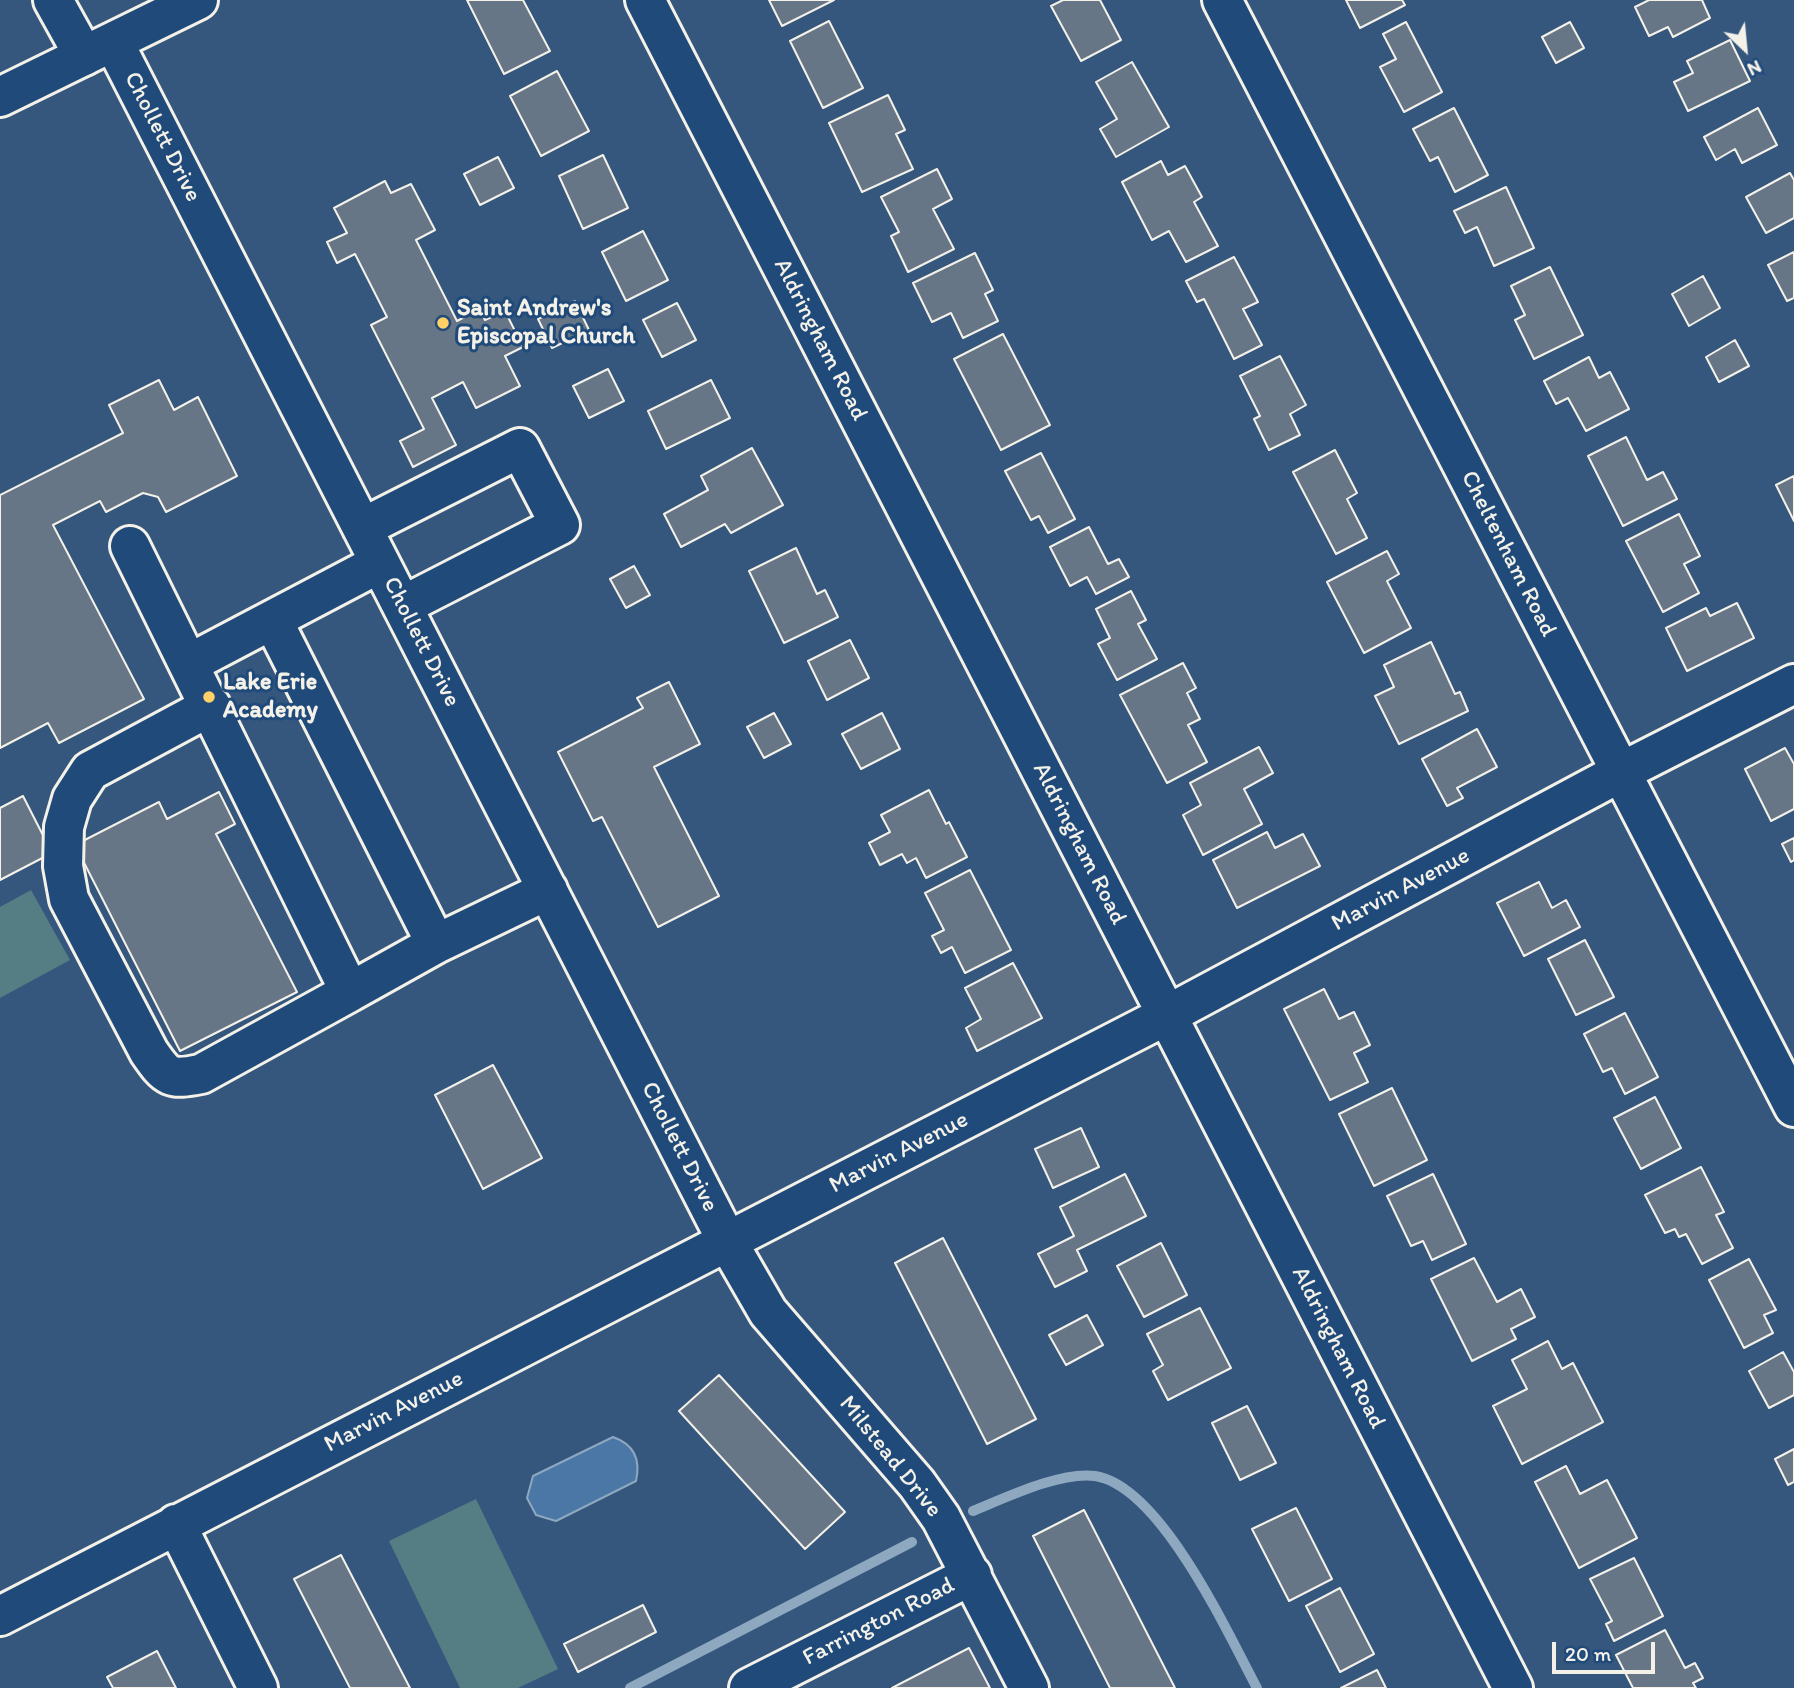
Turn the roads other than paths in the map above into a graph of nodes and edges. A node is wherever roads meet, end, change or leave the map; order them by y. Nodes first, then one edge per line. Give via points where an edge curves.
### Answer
1 (53, 0) edge
2 (198, 0) edge
3 (645, 0) edge
4 (1222, 0) edge
5 (99, 49) junction
6 (0, 96) edge
7 (362, 528) junction
8 (130, 546) dead end
9 (380, 563) junction
10 (402, 606) junction
11 (273, 621) junction
12 (190, 663) junction
13 (1794, 684) edge
14 (211, 706) junction
15 (1621, 772) junction
16 (548, 890) junction
17 (436, 944) junction
18 (350, 992) junction
19 (1167, 1016) junction
20 (1794, 1107) edge
21 (727, 1241) junction
22 (176, 1524) junction
23 (972, 1575) junction
24 (0, 1616) edge
25 (258, 1688) edge
26 (749, 1688) edge
27 (1029, 1688) edge
28 (1513, 1688) edge

1 - 5 street, Chollett Drive
2 - 5 street
3 - 19 street, Aldringham Road
4 - 15 street, Cheltenham Road
5 - 6 street
5 - 7 street, Chollett Drive
7 - 9 street, Chollett Drive
7 - 10 street via 520,448 560,525
8 - 12 street
9 - 10 street, Chollett Drive
9 - 11 street
10 - 16 street, Chollett Drive
11 - 12 street
11 - 17 street
12 - 14 street
13 - 15 street, Marvin Avenue
14 - 18 street
14 - 18 street via 90,771 72,799 64,827 63,866 69,899 149,1052 162,1070 177,1079 201,1074
15 - 19 street, Marvin Avenue
15 - 20 street, Cheltenham Road
16 - 17 street
16 - 21 street, Chollett Drive
17 - 18 street
19 - 21 street, Marvin Avenue
19 - 28 street, Aldringham Road
21 - 22 street, Marvin Avenue
21 - 23 street, Milstead Drive via 768,1312 917,1484
22 - 24 street, Marvin Avenue
22 - 25 street
23 - 26 street, Farrington Road
23 - 27 street, Milstead Drive

